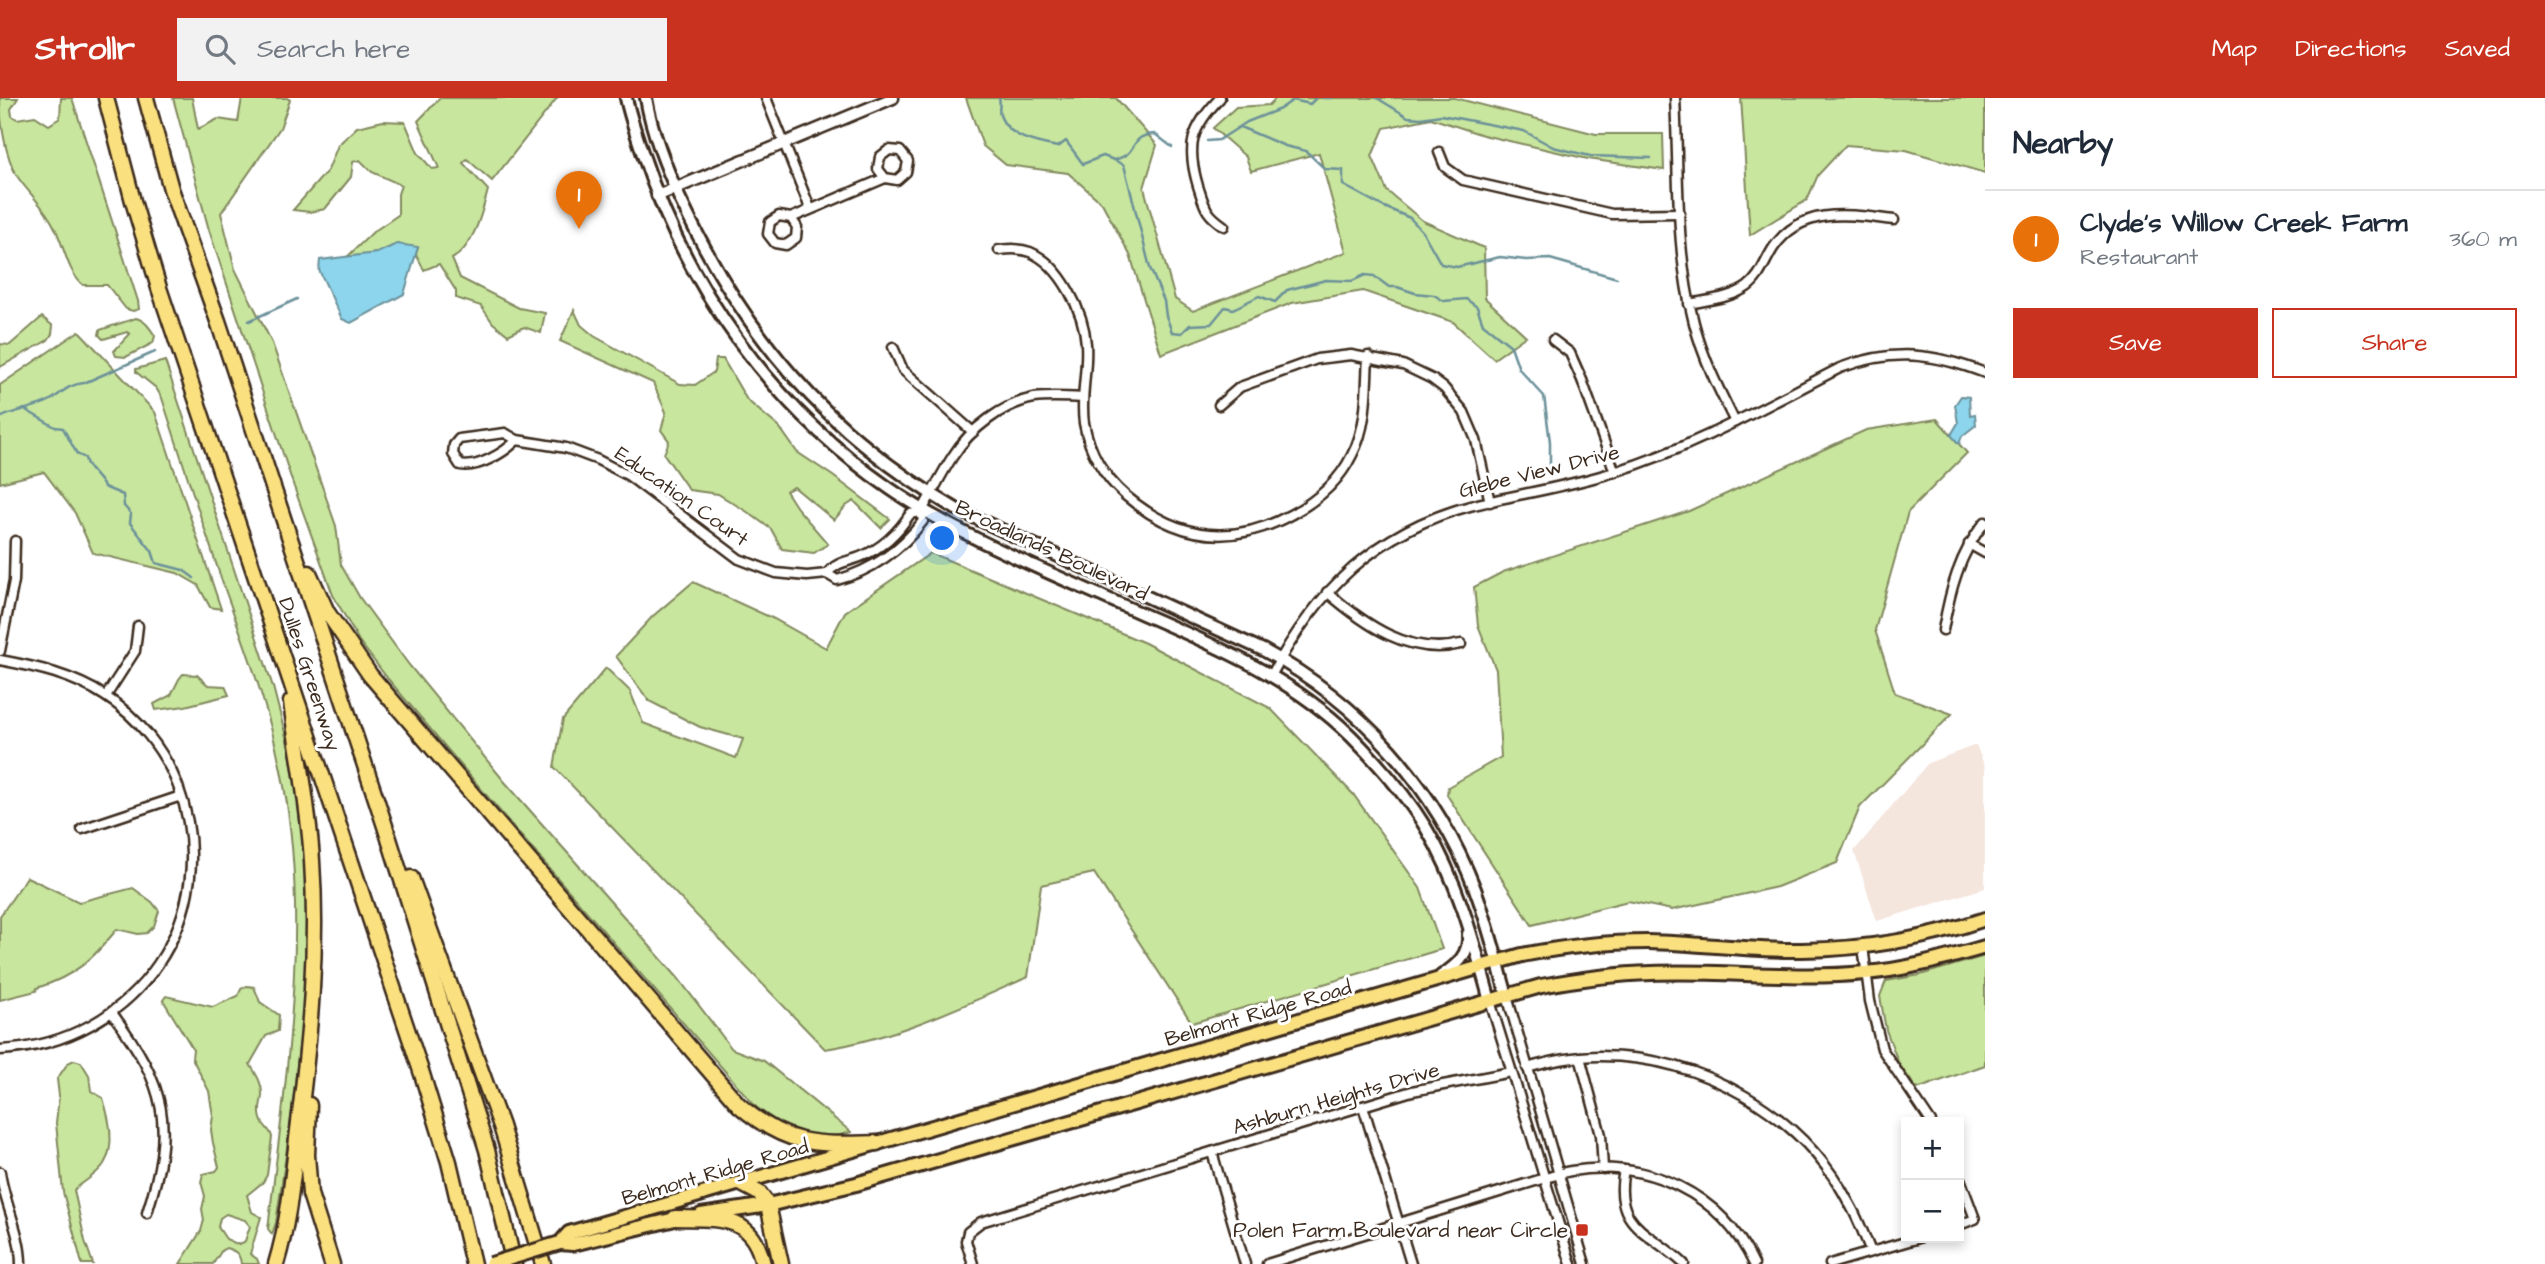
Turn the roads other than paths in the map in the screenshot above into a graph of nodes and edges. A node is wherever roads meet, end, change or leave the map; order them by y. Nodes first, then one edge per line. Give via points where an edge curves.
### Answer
1 (97, 98) edge
2 (106, 98) edge
3 (146, 98) edge
4 (626, 98) edge
5 (646, 98) edge
6 (766, 98) edge
7 (893, 98) edge
8 (1220, 98) edge
9 (1675, 98) edge
10 (784, 143) junction
11 (1440, 152) dead end
12 (885, 178) dead end
13 (675, 188) junction
14 (657, 196) junction
15 (810, 208) junction
16 (1680, 213) junction
17 (791, 218) dead end
18 (1894, 220) dead end
19 (1224, 226) dead end
20 (999, 250) dead end
21 (159, 288) junction
22 (1689, 304) junction
23 (1553, 340) dead end
24 (893, 347) dead end
25 (1368, 356) junction
26 (1985, 373) edge
27 (1083, 398) junction
28 (1219, 405) dead end
29 (1735, 422) junction
30 (252, 425) junction
31 (973, 432) junction
32 (517, 440) junction
33 (1615, 472) junction
34 (932, 495) junction
35 (1490, 502) junction
36 (922, 510) junction
37 (1985, 522) edge
38 (15, 541) dead end
39 (1969, 544) junction
40 (1985, 553) edge
41 (827, 574) junction
42 (1327, 592) junction
43 (138, 626) dead end
44 (1943, 630) dead end
45 (1461, 643) dead end
46 (0, 651) edge
47 (0, 660) edge
48 (1280, 660) junction
49 (287, 669) junction
50 (1271, 676) junction
51 (106, 696) junction
52 (181, 796) junction
53 (385, 826) junction
54 (82, 829) dead end
55 (1985, 919) edge
56 (1468, 924) junction
57 (1863, 946) junction
58 (1985, 947) edge
59 (1497, 962) junction
60 (1480, 967) junction
61 (1867, 973) junction
62 (1434, 980) junction
63 (1507, 996) junction
64 (1490, 1001) junction
65 (111, 1013) junction
66 (311, 1023) junction
67 (0, 1050) edge
68 (1580, 1057) junction
69 (1527, 1068) junction
70 (1511, 1072) junction
71 (1363, 1106) junction
72 (1928, 1117) edge
73 (877, 1143) junction
74 (1212, 1152) junction
75 (1603, 1170) junction
76 (1624, 1170) junction
77 (0, 1172) edge
78 (1559, 1175) junction
79 (1545, 1178) junction
80 (742, 1184) junction
81 (1964, 1189) edge
82 (768, 1205) junction
83 (147, 1213) dead end
84 (675, 1218) junction
85 (1398, 1223) junction
86 (1964, 1223) edge
87 (560, 1243) junction
88 (1902, 1243) edge
89 (1871, 1252) junction
90 (21, 1264) edge
91 (276, 1264) edge
92 (332, 1264) edge
93 (473, 1264) edge
94 (491, 1264) edge
95 (514, 1264) edge
96 (542, 1264) edge
97 (763, 1264) edge
98 (781, 1264) edge
99 (973, 1264) edge
100 (1245, 1264) edge
101 (1267, 1264) edge
102 (1411, 1264) edge
103 (1571, 1264) edge
104 (1585, 1264) edge
105 (1684, 1264) edge
106 (1754, 1264) edge
107 (1829, 1264) edge

1 - 21 highway via 130,212
2 - 21 highway, Dulles Greenway
3 - 30 highway, Dulles Greenway via 171,189
4 - 14 main road, Broadlands Boulevard
5 - 13 main road, Broadlands Boulevard
6 - 10 street
7 - 10 street
8 - 19 street via 1200,121 1191,155 1208,215
9 - 16 street
10 - 13 street
10 - 15 street
11 - 16 street via 1445,167 1463,180 1612,214
12 - 15 street
13 - 14 street
13 - 34 main road, Broadlands Boulevard via 717,273 771,352 846,431
14 - 36 main road, Broadlands Boulevard via 696,278 764,372 842,452
15 - 17 street
16 - 22 street
18 - 22 street via 1833,214 1807,220 1776,244 1759,275 1745,289
20 - 27 street via 1031,252 1071,294 1086,341
21 - 49 highway, Dulles Greenway
22 - 29 street via 1704,355
23 - 33 street via 1570,354 1578,371
24 - 31 street via 903,370
25 - 27 street via 1361,431 1338,479 1314,501 1275,523 1234,535 1183,529 1127,497 1102,469 1091,447
25 - 28 street via 1301,363 1240,387
25 - 35 street via 1418,370 1454,399 1476,440
26 - 29 street, Glebe View Drive via 1930,356 1874,357 1840,368
27 - 31 street via 1020,402
29 - 33 street, Glebe View Drive
30 - 53 highway, Dulles Greenway
30 - 73 highway via 310,576 327,612 370,676 727,1092 754,1118 799,1141
31 - 34 street via 953,455
32 - 32 street, Education Court via 505,433 459,439 453,454 460,465 470,466 507,450
32 - 41 street, Education Court via 566,448 617,469 739,559 759,568 789,575
33 - 35 street, Glebe View Drive
34 - 36 street
34 - 48 main road, Broadlands Boulevard
35 - 42 street, Glebe View Drive via 1439,516 1394,537
36 - 41 street via 910,514 896,533 872,551 833,565
36 - 41 street, Education Court via 923,522 881,562 836,580
36 - 50 main road, Broadlands Boulevard
37 - 39 street
38 - 46 street via 14,581
39 - 40 street
39 - 44 street via 1955,577
42 - 45 street via 1352,614 1396,638 1444,648
42 - 48 street, Glebe View Drive
43 - 51 street via 135,651
47 - 51 street via 52,671
48 - 50 street, Glebe View Drive
48 - 59 main road, Broadlands Boulevard via 1361,719 1413,778 1463,863
49 - 66 highway via 312,860
49 - 93 highway, Dulles Greenway via 445,1149
50 - 56 main road, Broadlands Boulevard via 1326,714 1390,779 1431,838
51 - 52 street via 152,740
52 - 54 street
52 - 65 street via 191,856 181,916 159,965
53 - 95 highway, Dulles Greenway via 487,1150
53 - 96 highway via 404,860 488,1090
55 - 57 main road, Belmont Ridge Road
56 - 60 main road, Broadlands Boulevard
56 - 62 main road via 1464,957
57 - 59 main road, Belmont Ridge Road via 1802,950 1620,943 1559,948
57 - 61 street
58 - 61 main road, Belmont Ridge Road
59 - 60 main road, Belmont Ridge Road
59 - 63 main road, Broadlands Boulevard
60 - 62 main road, Belmont Ridge Road
60 - 64 main road, Broadlands Boulevard
61 - 63 main road, Belmont Ridge Road via 1783,977 1654,972 1571,980
61 - 72 street via 1882,1049
62 - 73 main road, Belmont Ridge Road
63 - 64 main road, Belmont Ridge Road
63 - 69 street
64 - 70 street
64 - 82 main road, Belmont Ridge Road via 856,1184
65 - 67 street via 66,1038
65 - 83 street via 148,1066 160,1104 162,1160
66 - 91 highway via 288,1212
66 - 92 highway via 307,1171
68 - 69 street
68 - 75 street via 1601,1135
68 - 89 street via 1678,1067 1729,1086 1777,1116 1818,1159 1849,1202
69 - 78 street
70 - 71 street, Ashburn Heights Drive
70 - 79 street
71 - 74 street, Ashburn Heights Drive
71 - 85 street
73 - 80 main road, Belmont Ridge Road
74 - 99 street, Ashburn Heights Drive via 981,1222 968,1232 966,1241
74 - 100 street, Ashburn Heights Drive
75 - 76 street
75 - 78 street
76 - 105 street via 1621,1191 1630,1219
76 - 106 street via 1663,1177 1703,1200 1746,1247
77 - 90 street
78 - 79 street
78 - 104 street
79 - 85 street
79 - 103 street
80 - 82 highway via 759,1193
80 - 87 main road, Belmont Ridge Road via 569,1233
81 - 86 street via 1975,1219
82 - 84 main road, Belmont Ridge Road
82 - 98 highway
84 - 87 main road, Belmont Ridge Road via 573,1244
84 - 97 highway via 740,1226 758,1244
85 - 101 street
85 - 102 street
87 - 94 main road, Belmont Ridge Road, bridge
88 - 89 street
89 - 107 street

